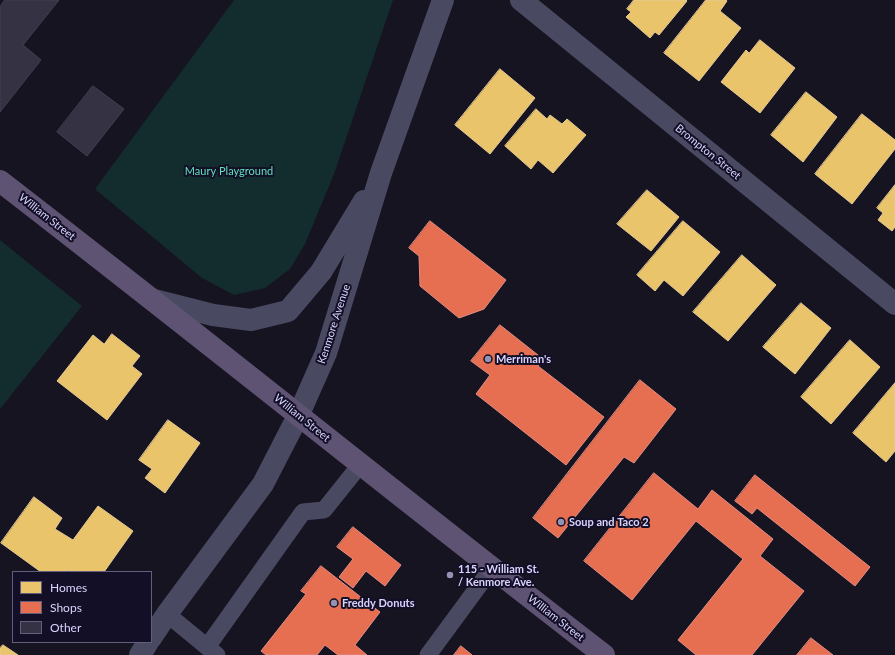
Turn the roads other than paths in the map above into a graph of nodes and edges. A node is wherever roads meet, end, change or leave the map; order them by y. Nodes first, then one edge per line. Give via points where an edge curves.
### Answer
1 (443, 0) edge
2 (522, 0) edge
3 (381, 173) junction
4 (0, 181) edge
5 (154, 300) junction
6 (895, 304) edge
7 (299, 414) junction
8 (360, 465) junction
9 (492, 568) junction
10 (167, 614) junction
11 (152, 636) edge
12 (147, 643) edge
13 (212, 651) edge
14 (140, 655) edge
15 (428, 655) edge
16 (604, 655) edge

1 - 3 street, Kenmore Avenue
2 - 6 street, Brompton Street
3 - 5 street via 321,272 288,311 251,320
3 - 7 street, Kenmore Avenue via 326,353
4 - 5 main road, William Street
5 - 7 main road, William Street
7 - 8 main road, William Street
7 - 10 street, Kenmore Avenue via 263,484
8 - 9 main road, William Street
8 - 13 lane via 324,510 303,512
9 - 15 lane
9 - 16 main road, William Street
10 - 11 street, Kenmore Avenue
10 - 13 lane
12 - 14 street

